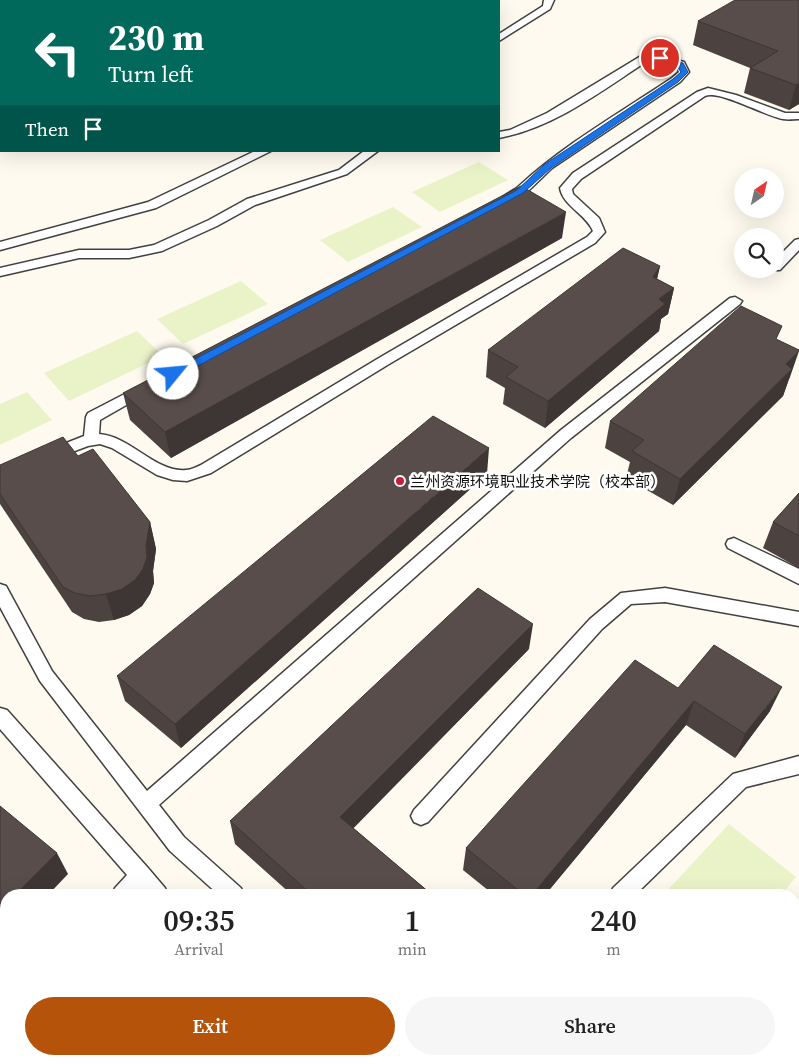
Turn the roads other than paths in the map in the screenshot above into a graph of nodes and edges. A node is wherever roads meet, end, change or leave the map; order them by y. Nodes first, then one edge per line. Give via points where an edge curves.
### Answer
1 (549, 0) edge
2 (500, 37) edge
3 (799, 116) edge
4 (500, 135) edge
5 (262, 152) edge
6 (371, 152) edge
7 (494, 205) edge
8 (799, 243) edge
9 (0, 246) edge
10 (784, 258) edge
11 (0, 272) edge
12 (736, 301) dead end
13 (156, 383) edge
14 (91, 440) junction
15 (36, 460) edge
16 (734, 544) dead end
17 (799, 577) edge
18 (0, 591) edge
19 (799, 619) edge
20 (0, 716) edge
21 (799, 765) edge
22 (146, 804) junction
23 (421, 816) dead end
24 (140, 876) junction
25 (128, 889) edge
26 (152, 889) edge
27 (227, 889) edge
28 (626, 889) edge

1 - 2 lane via 548,7
3 - 14 lane via 784,116 708,91 701,94 577,176 566,188 567,195 595,221 599,232 591,240 206,469 185,476 156,470 106,440
4 - 7 lane via 508,135 546,118 645,58 660,58 680,64 684,72 548,166 520,192
5 - 9 lane via 152,205
6 - 11 lane via 343,172 251,202 158,248 129,254 79,254
8 - 10 lane
12 - 22 lane via 566,434
13 - 14 lane via 93,417
14 - 15 lane
16 - 17 lane
18 - 22 lane via 46,676
19 - 23 lane via 665,595 627,598 596,624
20 - 24 lane
21 - 28 lane via 740,780
22 - 27 lane via 177,844
24 - 25 lane
24 - 26 lane

